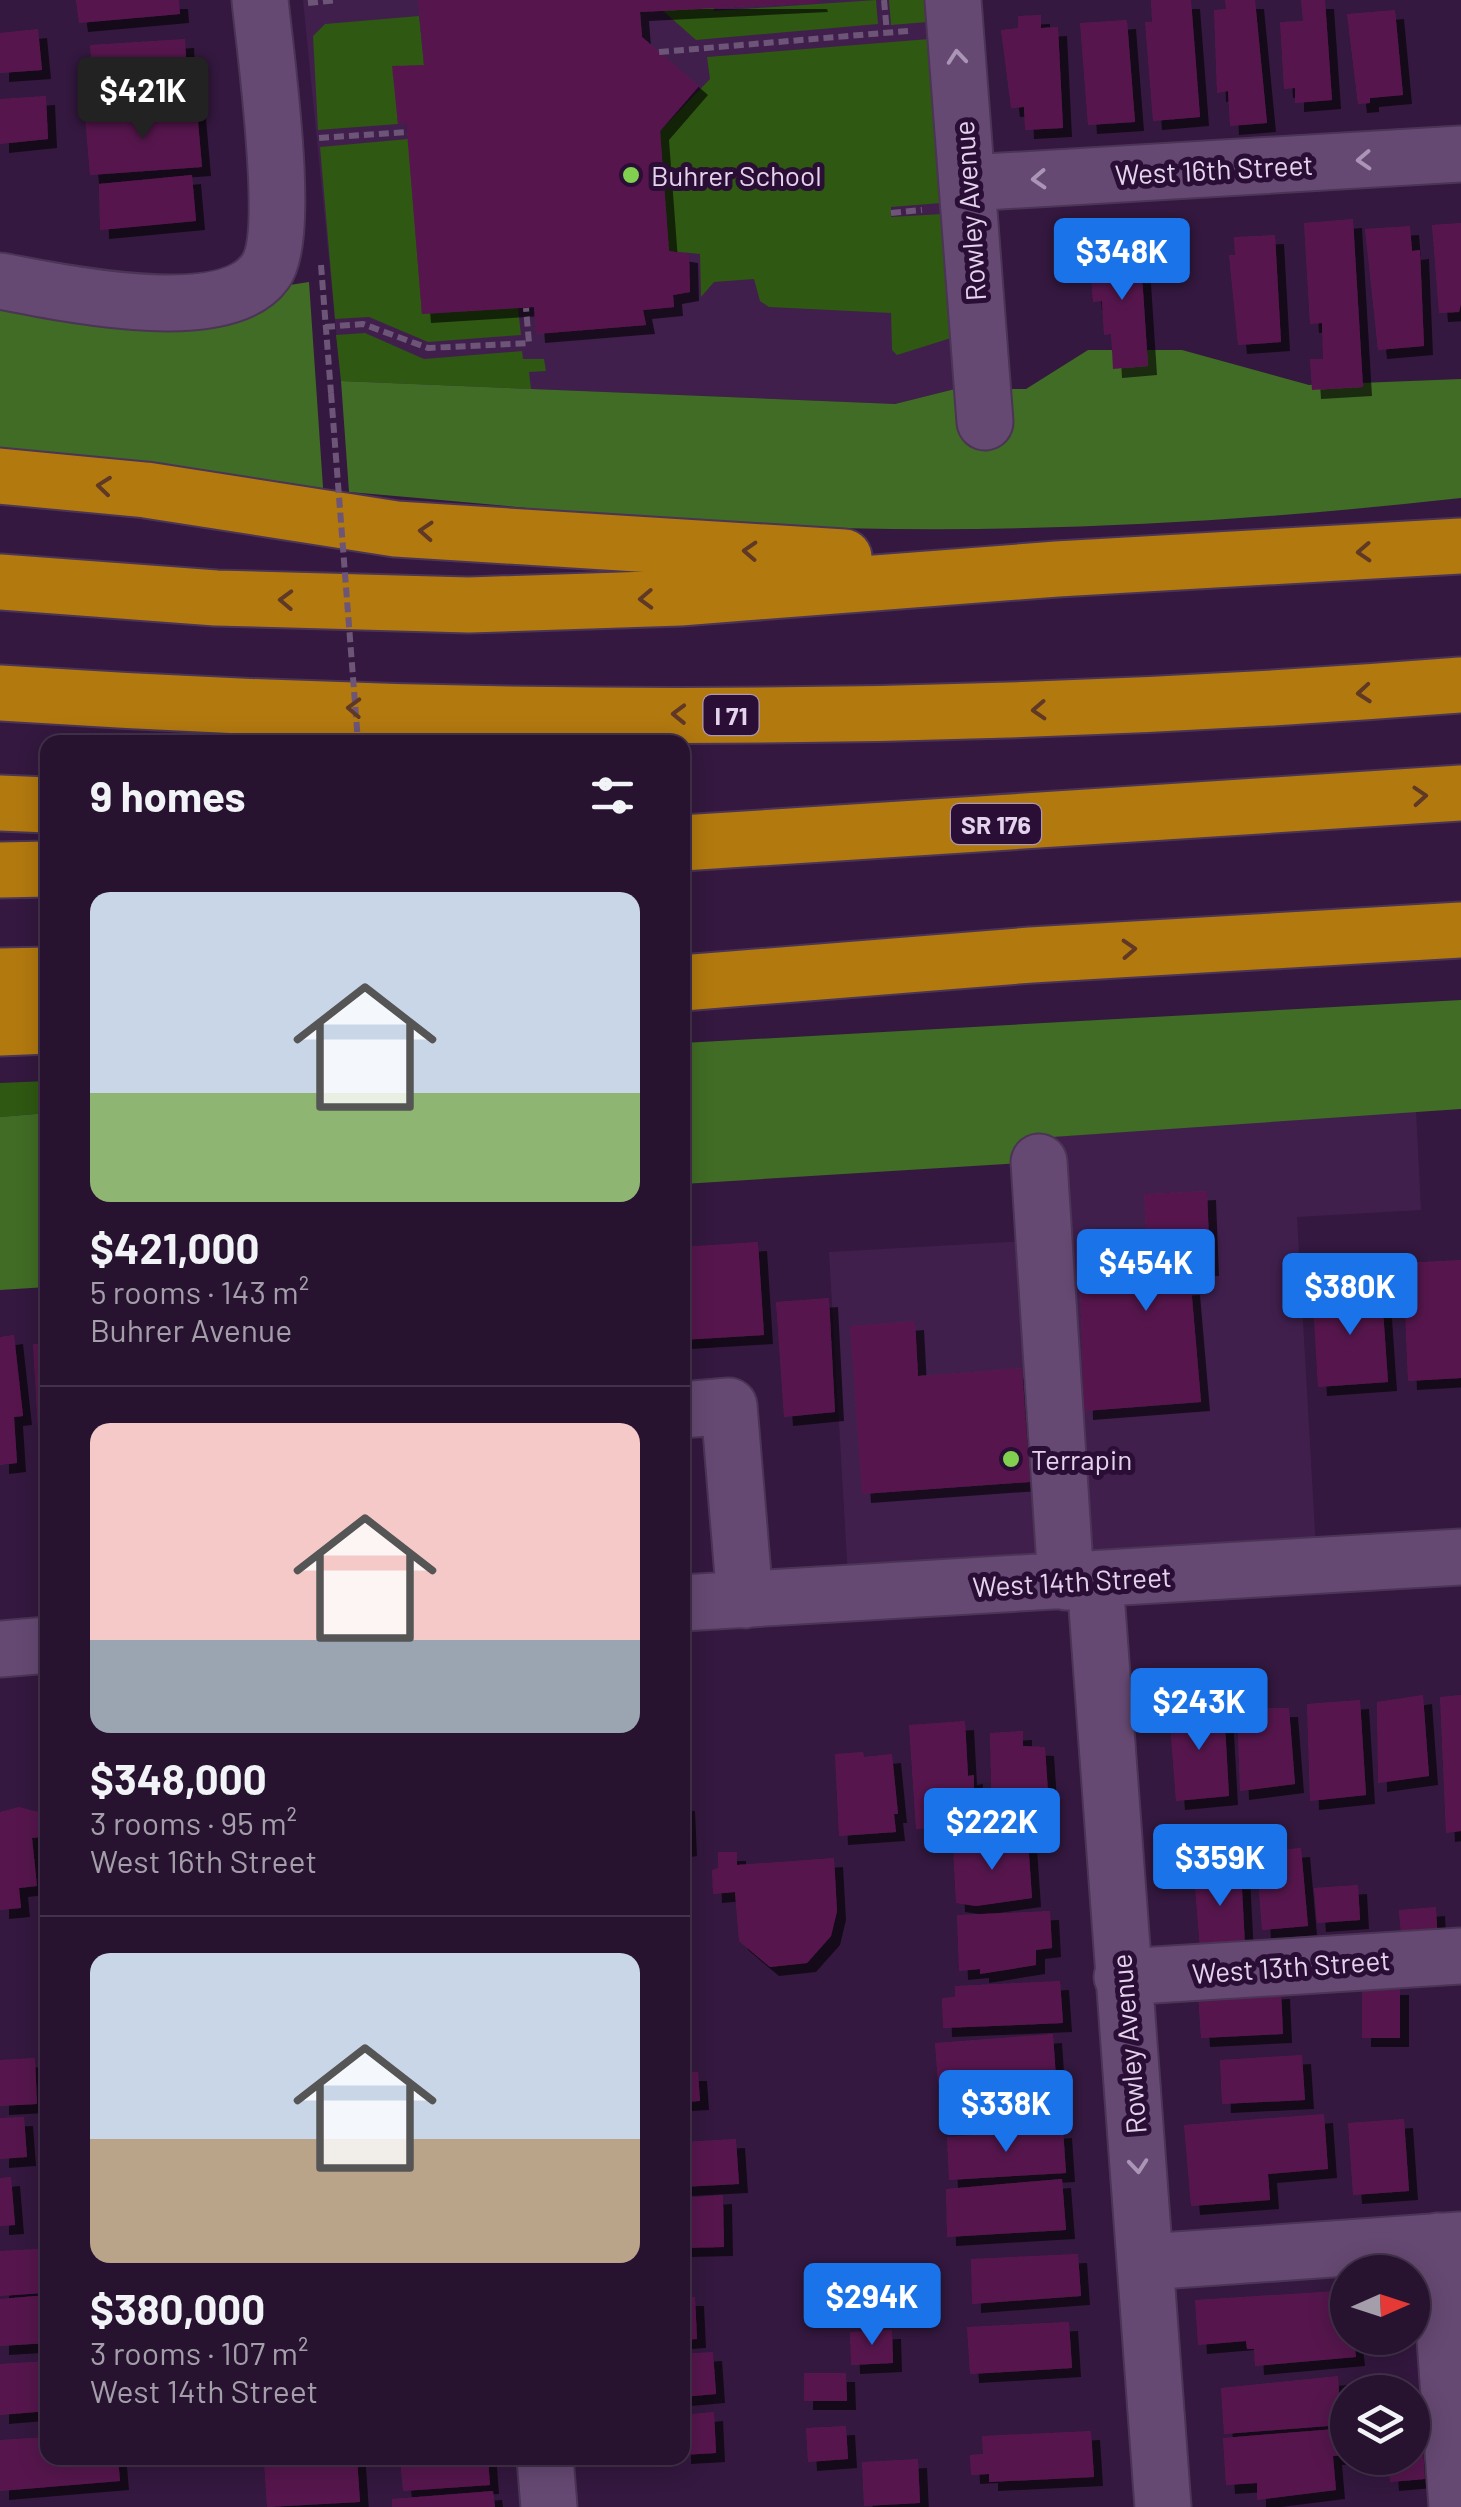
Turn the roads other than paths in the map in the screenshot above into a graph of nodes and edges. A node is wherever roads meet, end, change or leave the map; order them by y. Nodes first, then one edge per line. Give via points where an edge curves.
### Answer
1 (281, 2) edge
2 (936, 15) edge
3 (1461, 154) edge
4 (968, 183) junction
5 (0, 281) edge
6 (985, 422) dead end
7 (0, 476) edge
8 (1461, 546) edge
9 (1057, 569) junction
10 (0, 582) edge
11 (1461, 685) edge
12 (0, 693) edge
13 (1461, 793) edge
14 (0, 802) edge
15 (40, 804) edge
16 (1310, 804) junction
17 (690, 811) edge
18 (690, 843) edge
19 (40, 869) edge
20 (0, 870) edge
21 (1461, 930) edge
22 (1032, 955) junction
23 (690, 961) edge
24 (40, 975) edge
25 (0, 976) edge
26 (690, 982) edge
27 (40, 1026) edge
28 (0, 1028) edge
29 (1039, 1162) dead end
30 (690, 1409) edge
31 (1461, 1557) edge
32 (1081, 1581) junction
33 (746, 1600) junction
34 (690, 1603) edge
35 (40, 1646) edge
36 (0, 1648) edge
37 (1461, 1956) edge
38 (1122, 1977) junction
39 (1449, 2240) edge
40 (1146, 2262) junction
41 (545, 2465) edge
42 (548, 2507) edge
43 (1163, 2507) edge
44 (1457, 2507) edge

1 - 5 street via 275,253 265,272 234,294 138,304
4 -> 2 street, Rowley Avenue
3 -> 4 street, West 16th Street
4 - 6 street, Rowley Avenue
9 -> 7 highway via 396,529 146,490
8 -> 9 highway
9 -> 10 highway via 680,598 468,605 216,598
11 -> 12 highway, I 71 via 1029,711 739,715
16 -> 13 highway
14 - 15 highway
16 - 17 highway
16 - 18 highway, SR 176
19 - 20 highway
22 -> 21 highway
22 - 23 highway
22 - 26 highway
24 - 25 highway
27 - 28 highway
29 - 32 street, Rowley Avenue
30 - 33 street via 729,1406
31 - 32 street, West 14th Street
32 - 33 street, West 14th Street
32 - 38 street, Rowley Avenue
33 - 34 street, West 14th Street
35 - 36 street
37 - 38 street, West 13th Street
38 -> 40 street, Rowley Avenue
39 - 40 street
39 - 44 street
40 - 43 street, Rowley Avenue
41 - 42 street

